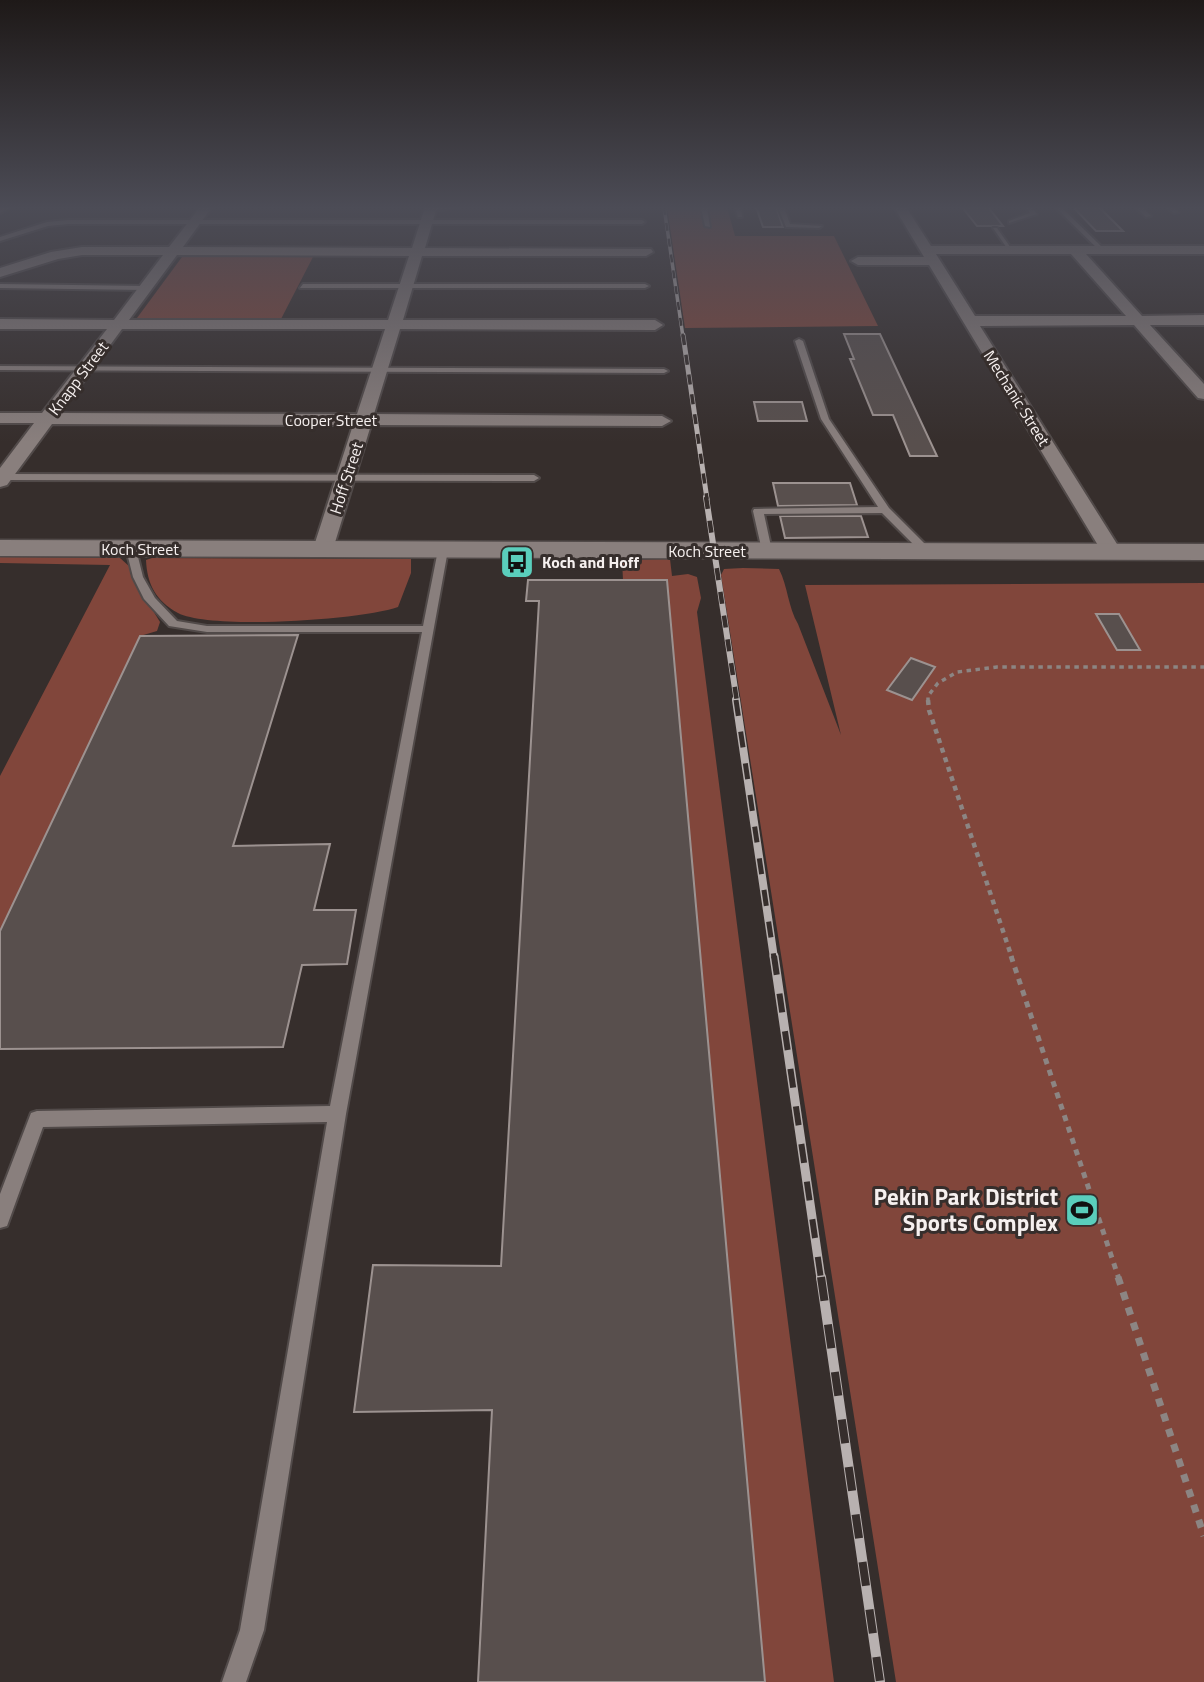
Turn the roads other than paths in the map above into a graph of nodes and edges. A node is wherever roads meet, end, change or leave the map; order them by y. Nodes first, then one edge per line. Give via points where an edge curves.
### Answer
1 (147, 285) edge
2 (948, 285) edge
3 (1107, 285) edge
4 (0, 286) edge
5 (303, 286) dead end
6 (408, 286) junction
7 (645, 286) dead end
8 (145, 288) junction
9 (1204, 320) edge
10 (970, 321) junction
11 (1139, 321) junction
12 (0, 324) edge
13 (118, 325) junction
14 (395, 326) junction
15 (654, 326) dead end
16 (799, 341) dead end
17 (0, 368) edge
18 (86, 369) junction
19 (381, 370) junction
20 (664, 371) dead end
21 (1204, 394) edge
22 (0, 418) edge
23 (48, 418) junction
24 (364, 420) junction
25 (662, 421) dead end
26 (1, 478) edge
27 (346, 478) junction
28 (534, 478) dead end
29 (885, 510) junction
30 (0, 548) edge
31 (131, 549) junction
32 (323, 549) junction
33 (443, 550) junction
34 (767, 551) junction
35 (927, 552) junction
36 (1112, 552) junction
37 (1204, 552) edge
38 (428, 629) junction
39 (337, 1114) junction
40 (0, 1219) edge
41 (234, 1682) edge

1 - 8 street, Knapp Street
2 - 10 street, Mechanic Street
3 - 11 street
4 - 8 lane
5 - 6 lane
6 - 7 lane
6 - 14 street, Hoff Street
8 - 13 street, Knapp Street
9 - 11 street
10 - 11 street
10 - 36 street, Mechanic Street
11 - 21 street
12 - 13 street
13 - 14 street
13 - 18 street, Knapp Street
14 - 15 street
14 - 19 street, Hoff Street
16 - 29 lane via 825,419
17 - 18 lane
18 - 19 lane
18 - 23 street, Knapp Street
19 - 20 lane
19 - 24 street, Hoff Street
22 - 23 street, Cooper Street
23 - 24 street, Cooper Street
23 - 26 street, Knapp Street
24 - 25 street, Cooper Street
24 - 27 street, Hoff Street
26 - 27 lane
27 - 28 lane
27 - 32 street, Hoff Street
29 - 34 lane via 758,511
29 - 35 lane
30 - 31 street, Koch Street
31 - 32 street, Koch Street
31 - 38 lane via 150,599 173,624 207,629
32 - 33 street, Koch Street
33 - 34 street, Koch Street
33 - 38 lane
34 - 35 street, Koch Street
35 - 36 street, Koch Street
36 - 37 street, Koch Street
38 - 39 lane
39 - 40 lane via 37,1119
39 - 41 lane via 252,1630

